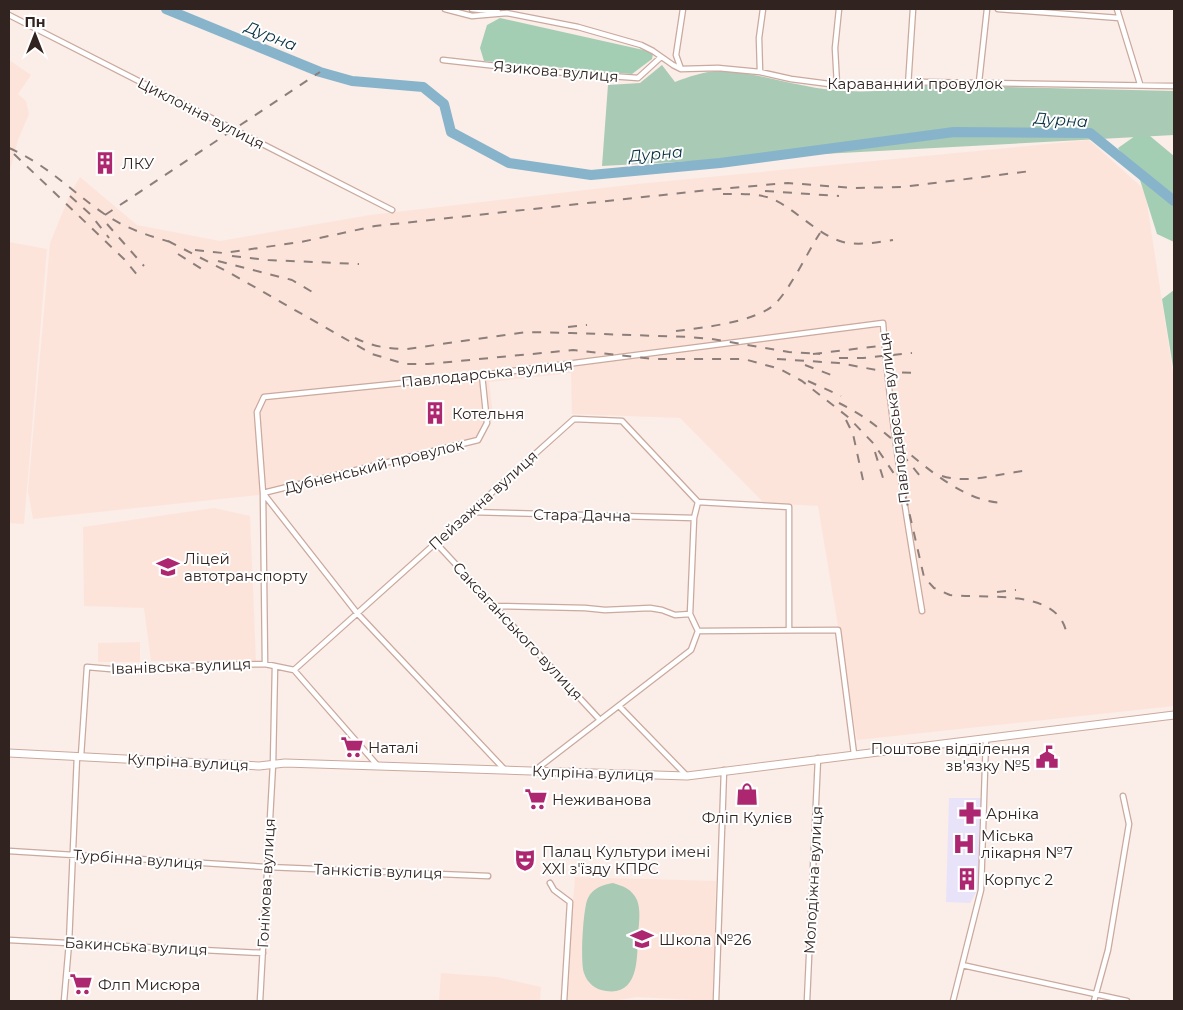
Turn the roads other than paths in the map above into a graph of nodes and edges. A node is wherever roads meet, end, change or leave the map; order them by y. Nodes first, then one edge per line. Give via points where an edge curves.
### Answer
1 (445, 9) edge
2 (475, 9) edge
3 (682, 9) edge
4 (763, 9) edge
5 (839, 9) edge
6 (913, 9) edge
7 (987, 9) edge
8 (998, 9) edge
9 (1117, 9) edge
10 (507, 13) junction
11 (9, 15) edge
12 (1119, 18) junction
13 (661, 57) junction
14 (443, 60) dead end
15 (681, 68) junction
16 (760, 72) junction
17 (979, 82) junction
18 (1140, 84) junction
19 (837, 85) junction
20 (908, 86) junction
21 (1174, 86) edge
22 (392, 210) dead end
23 (482, 375) junction
24 (263, 493) junction
25 (698, 502) junction
26 (469, 512) junction
27 (694, 518) junction
28 (436, 543) junction
29 (495, 606) junction
30 (922, 611) dead end
31 (357, 614) junction
32 (690, 614) junction
33 (789, 630) junction
34 (698, 631) junction
35 (265, 664) junction
36 (275, 666) junction
37 (294, 670) junction
38 (619, 706) junction
39 (1174, 715) edge
40 (600, 720) junction
41 (986, 738) junction
42 (9, 753) edge
43 (854, 754) junction
44 (79, 756) junction
45 (818, 758) junction
46 (272, 764) junction
47 (378, 766) junction
48 (505, 770) junction
49 (724, 770) junction
50 (534, 771) junction
51 (687, 776) junction
52 (1123, 796) dead end
53 (9, 851) edge
54 (72, 855) junction
55 (267, 867) junction
56 (488, 876) dead end
57 (550, 883) dead end
58 (9, 940) edge
59 (69, 943) junction
60 (262, 953) junction
61 (962, 965) junction
62 (1095, 994) junction
63 (64, 1001) edge
64 (260, 1001) edge
65 (564, 1001) edge
66 (716, 1001) edge
67 (807, 1001) edge
68 (952, 1001) edge
69 (1094, 1001) edge
70 (1127, 1001) edge

1 - 10 street via 472,16
2 - 10 street
3 - 15 street via 676,55
4 - 16 street via 759,38
5 - 19 street via 835,48
6 - 20 street
7 - 17 street
8 - 12 street
9 - 12 street
10 - 13 street, Караванний провулок via 578,27 641,45
11 - 22 street, Циклонна вулиця
12 - 18 street
13 - 14 street, Язикова вулиця via 638,78
13 - 15 street, Караванний провулок
15 - 16 street, Караванний провулок
16 - 19 street, Караванний провулок
17 - 18 street, Караванний провулок
17 - 20 street, Караванний провулок via 922,82
18 - 21 street, Караванний провулок
19 - 20 street, Караванний провулок
23 - 24 street, Дубненський провулок via 487,423 478,440
23 - 24 street, Павлодарська вулиця via 264,397 257,412
23 - 30 street, Павлодарська вулиця via 882,323 901,484
24 - 31 street
24 - 35 street
25 - 26 street, Пейзажна вулиця via 622,421 574,419
25 - 27 street
25 - 33 street via 789,507
26 - 27 street, Стара Дачна
26 - 28 street, Пейзажна вулиця
27 - 32 street
28 - 29 street, Саксаганського вулиця
28 - 31 street, Пейзажна вулиця
29 - 32 street via 605,610 650,608 675,615
29 - 40 street, Саксаганського вулиця
31 - 37 street
31 - 48 street
32 - 34 street
33 - 34 street
33 - 43 street via 838,630
34 - 38 street via 691,650
35 - 36 street, Іванівська вулиця
35 - 44 street, Іванівська вулиця via 122,670 87,667
36 - 37 street, Іванівська вулиця
36 - 46 street
37 - 47 street
38 - 40 street
38 - 51 street
39 - 41 main road, Купріна вулиця
40 - 50 street
41 - 43 main road, Купріна вулиця
41 - 61 street via 981,890
42 - 44 main road, Купріна вулиця
43 - 45 main road, Купріна вулиця
44 - 46 main road, Купріна вулиця via 258,766
44 - 54 street
45 - 49 main road, Купріна вулиця
45 - 67 street, Молодіжна вулиця
46 - 47 main road, Купріна вулиця
46 - 55 street, Гонімова вулиця
47 - 48 main road, Купріна вулиця
48 - 50 main road, Купріна вулиця
49 - 51 main road, Купріна вулиця
49 - 66 street
50 - 51 main road, Купріна вулиця
52 - 62 street via 1129,824 1108,950
53 - 54 street, Турбінна вулиця
54 - 55 street, Турбінна вулиця
54 - 59 street
55 - 56 street, Танкістів вулиця
55 - 60 street, Гонімова вулиця
57 - 65 street via 570,902
58 - 59 street, Бакинська вулиця
59 - 60 street, Бакинська вулиця
59 - 63 street
60 - 64 street, Гонімова вулиця
61 - 62 street
61 - 68 street
62 - 69 street
62 - 70 street

